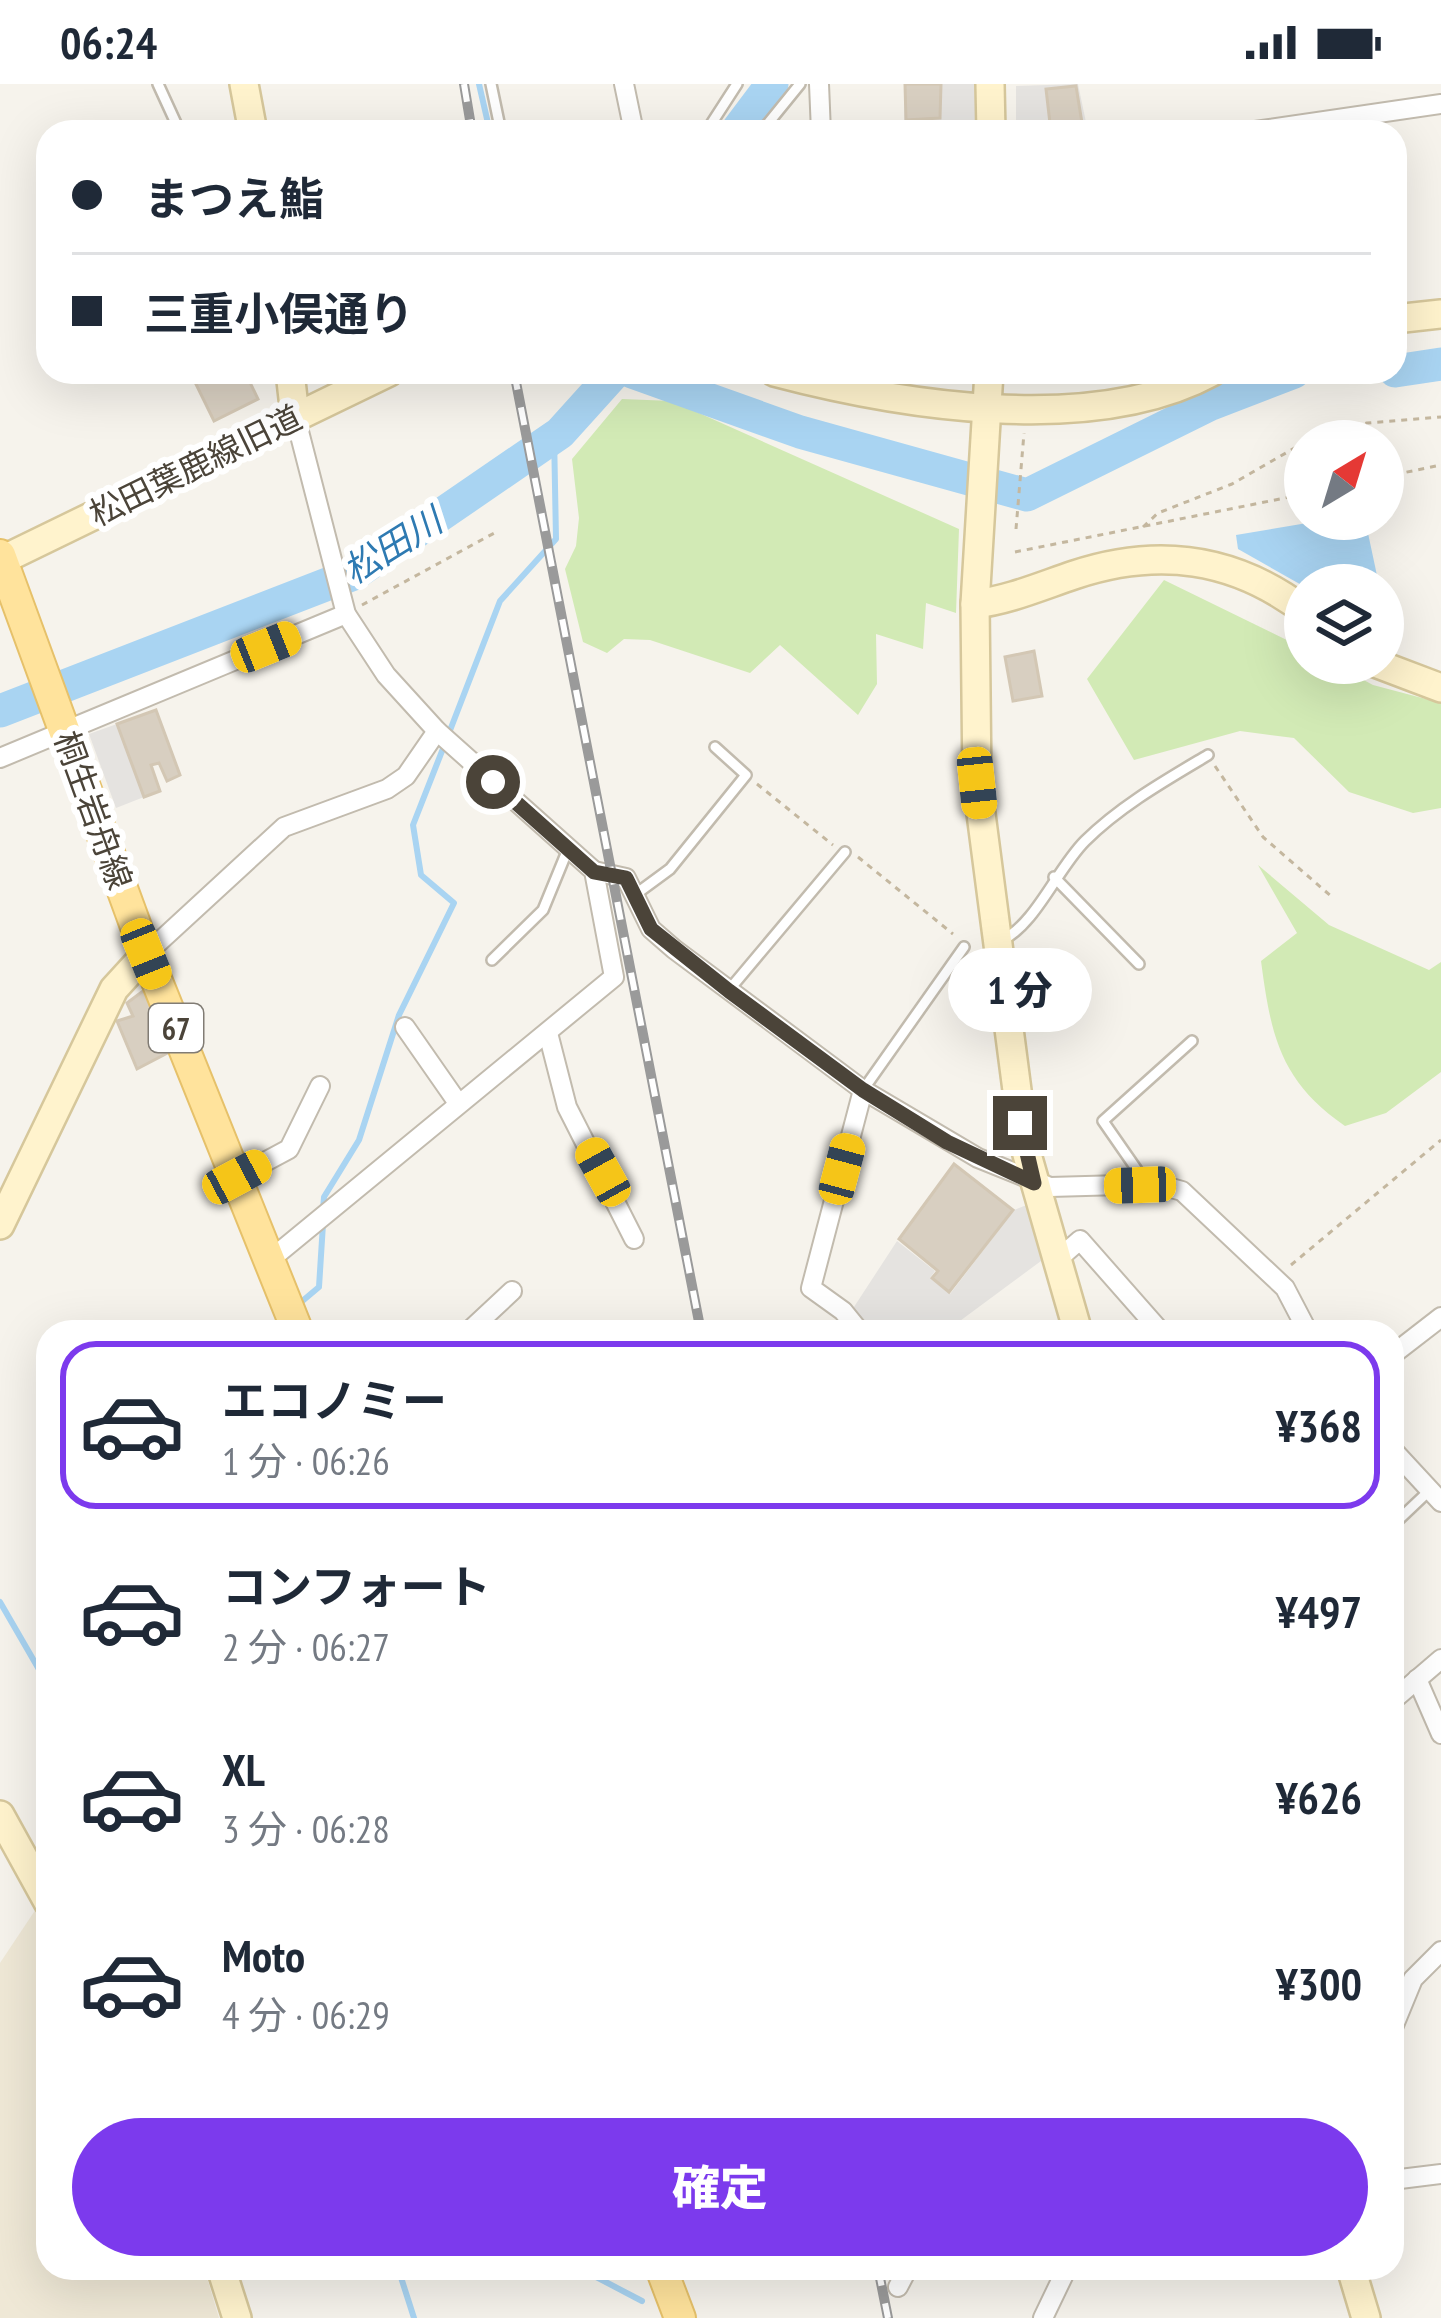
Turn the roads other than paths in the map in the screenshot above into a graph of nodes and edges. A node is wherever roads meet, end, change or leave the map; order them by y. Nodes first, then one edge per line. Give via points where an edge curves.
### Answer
1 (158, 84) edge
2 (244, 84) edge
3 (491, 84) edge
4 (624, 84) edge
5 (737, 84) edge
6 (800, 84) edge
7 (820, 84) edge
8 (990, 84) edge
9 (1441, 104) edge
10 (174, 120) edge
11 (251, 120) edge
12 (498, 120) edge
13 (632, 120) edge
14 (714, 120) edge
15 (771, 120) edge
16 (820, 120) edge
17 (991, 120) edge
18 (1331, 120) edge
19 (1441, 314) edge
20 (1407, 318) edge
21 (291, 384) edge
22 (363, 384) edge
23 (850, 384) edge
24 (989, 384) edge
25 (1174, 384) edge
26 (988, 411) junction
27 (295, 416) junction
28 (1, 558) edge
29 (1284, 599) edge
30 (975, 604) junction
31 (344, 609) junction
32 (1404, 674) edge
33 (1441, 688) edge
34 (64, 725) junction
35 (437, 731) junction
36 (715, 747) dead end
37 (1208, 754) road end
38 (0, 758) edge
39 (568, 849) junction
40 (845, 852) dead end
41 (594, 872) junction
42 (1054, 877) junction
43 (636, 894) junction
44 (994, 944) junction
45 (964, 947) dead end
46 (146, 954) junction
47 (492, 960) dead end
48 (1139, 964) dead end
49 (729, 991) junction
50 (405, 1027) dead end
51 (548, 1033) junction
52 (1192, 1041) dead end
53 (320, 1086) dead end
54 (863, 1090) junction
55 (458, 1103) junction
56 (237, 1177) junction
57 (1034, 1183) junction
58 (1140, 1185) junction
59 (0, 1225) edge
60 (634, 1239) dead end
61 (271, 1259) junction
62 (1057, 1260) junction
63 (512, 1291) dead end
64 (1441, 1318) edge
65 (294, 1320) edge
66 (482, 1320) edge
67 (850, 1320) edge
68 (1074, 1320) edge
69 (1150, 1320) edge
70 (1300, 1320) edge
71 (1404, 1346) edge
72 (1404, 1461) edge
73 (1436, 1494) edge
74 (1404, 1517) edge
75 (1441, 1659) edge
76 (1417, 1679) junction
77 (1404, 1690) edge
78 (1441, 1733) edge
79 (0, 1815) edge
80 (36, 1880) edge
81 (1441, 1951) edge
82 (1404, 2001) edge
83 (1441, 2174) edge
84 (1404, 2179) edge
85 (225, 2280) edge
86 (666, 2280) edge
87 (902, 2280) edge
88 (1061, 2280) edge
89 (1355, 2280) edge
90 (898, 2287) dead end
91 (238, 2318) edge
92 (680, 2318) edge
93 (1043, 2318) edge
94 (1366, 2318) edge

1 - 10 lane
2 - 11 street
3 - 12 lane
4 - 13 street
5 - 14 lane
6 - 15 lane
7 - 16 street
8 - 17 street
9 - 18 street
19 - 20 street
21 - 27 street
22 - 27 street, 松田葉鹿線旧道
23 - 26 street
24 - 26 street
25 - 26 street via 1126,399
26 - 30 street
27 - 28 street, 松田葉鹿線旧道
27 - 31 street
28 - 34 main road, 桐生岩舟線 / 67
29 - 30 street via 1234,569 1183,558 1112,564
30 - 44 street via 977,783
31 - 34 street
31 - 35 street via 386,675
32 - 33 street
34 - 38 street
34 - 46 main road, 桐生岩舟線 / 67
35 - 39 street
35 - 46 street via 387,789 284,827
36 - 43 lane via 746,775 670,869
37 - 42 lane via 1103,824
39 - 41 street
39 - 47 lane via 543,910
40 - 49 lane
41 - 43 street via 626,878
41 - 51 street via 614,977
42 - 44 lane via 1016,931
42 - 48 lane
43 - 49 street via 651,929
44 - 57 street
45 - 54 lane
46 - 56 main road, 桐生岩舟線 / 67
46 - 59 street via 114,989
49 - 54 street
50 - 55 street
51 - 55 street
51 - 60 street via 567,1107
52 - 58 lane via 1102,1121
53 - 56 street via 289,1149
54 - 57 street
54 - 67 street via 811,1288
55 - 61 street
56 - 61 main road, 桐生岩舟線 / 67
57 - 58 street
57 - 62 street
58 - 70 street via 1182,1191 1202,1204 1275,1278
61 - 65 main road, 桐生岩舟線 / 67
62 - 68 street
62 - 69 street via 1080,1240
63 - 66 street
64 - 71 street
72 - 73 street
73 - 74 lane
75 - 76 street
76 - 77 street
76 - 78 street
79 - 80 street
81 - 82 street
83 - 84 street
85 - 91 street
86 - 92 main road
87 - 90 street
88 - 93 street
89 - 94 street

